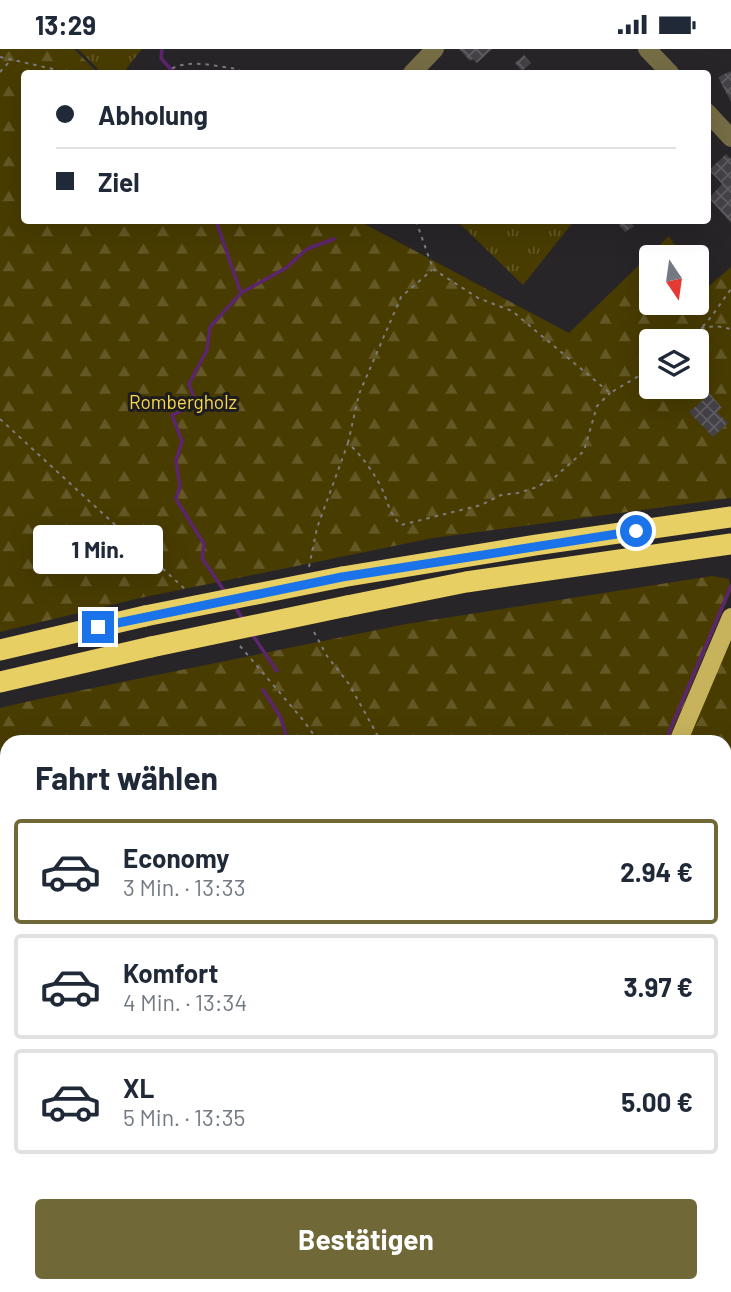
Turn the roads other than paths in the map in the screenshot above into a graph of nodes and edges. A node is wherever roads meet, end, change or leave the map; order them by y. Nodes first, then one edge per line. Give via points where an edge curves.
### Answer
1 (435, 49) edge
2 (647, 49) edge
3 (415, 70) edge
4 (667, 70) edge
5 (711, 117) edge
6 (731, 138) edge
7 (731, 517) edge
8 (729, 544) edge
9 (731, 617) edge
10 (0, 650) edge
11 (0, 682) edge
12 (681, 735) edge

1 - 3 street
2 - 4 street
5 - 6 street
7 - 10 highway, bridge via 342,577
8 - 11 highway, bridge via 466,582 151,646
9 - 12 main road

